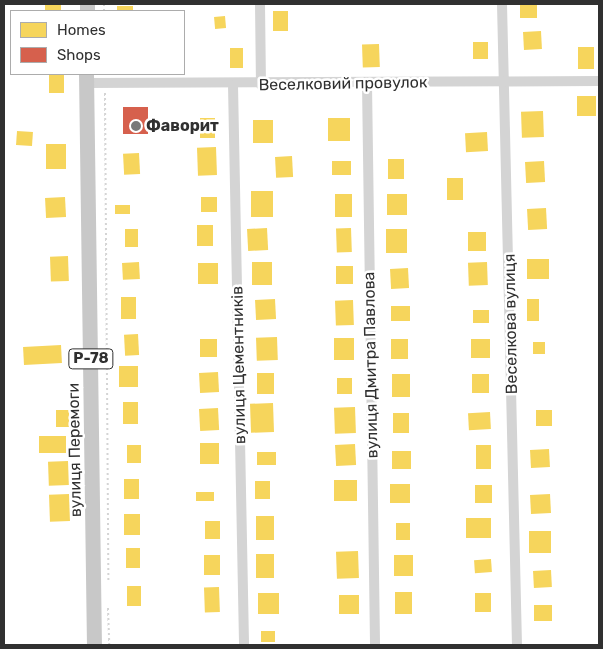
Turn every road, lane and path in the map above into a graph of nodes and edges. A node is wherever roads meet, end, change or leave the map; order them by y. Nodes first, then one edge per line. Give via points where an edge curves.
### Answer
1 (260, 4) edge
2 (502, 4) edge
3 (86, 79) edge
4 (599, 81) edge
5 (506, 82) junction
6 (106, 83) junction
7 (366, 84) junction
8 (233, 85) junction
9 (261, 85) junction
10 (108, 588) dead end
11 (108, 597) dead end
12 (94, 645) edge
13 (109, 645) edge
14 (244, 645) edge
15 (375, 645) edge
16 (517, 645) edge

1 - 9 street
2 - 5 street, Веселкова вулиця
3 - 6 street, Веселковий провулок
3 - 12 main road, вулиця Перемоги / Р-78
4 - 5 street, Веселковий провулок
5 - 7 street, Веселковий провулок
5 - 16 street, Веселкова вулиця
6 - 8 street, Веселковий провулок
6 - 10 path
7 - 9 street, Веселковий провулок
7 - 15 street, вулиця Дмитра Павлова
8 - 9 street, Веселковий провулок
8 - 14 street, вулиця Цементників
11 - 13 path

